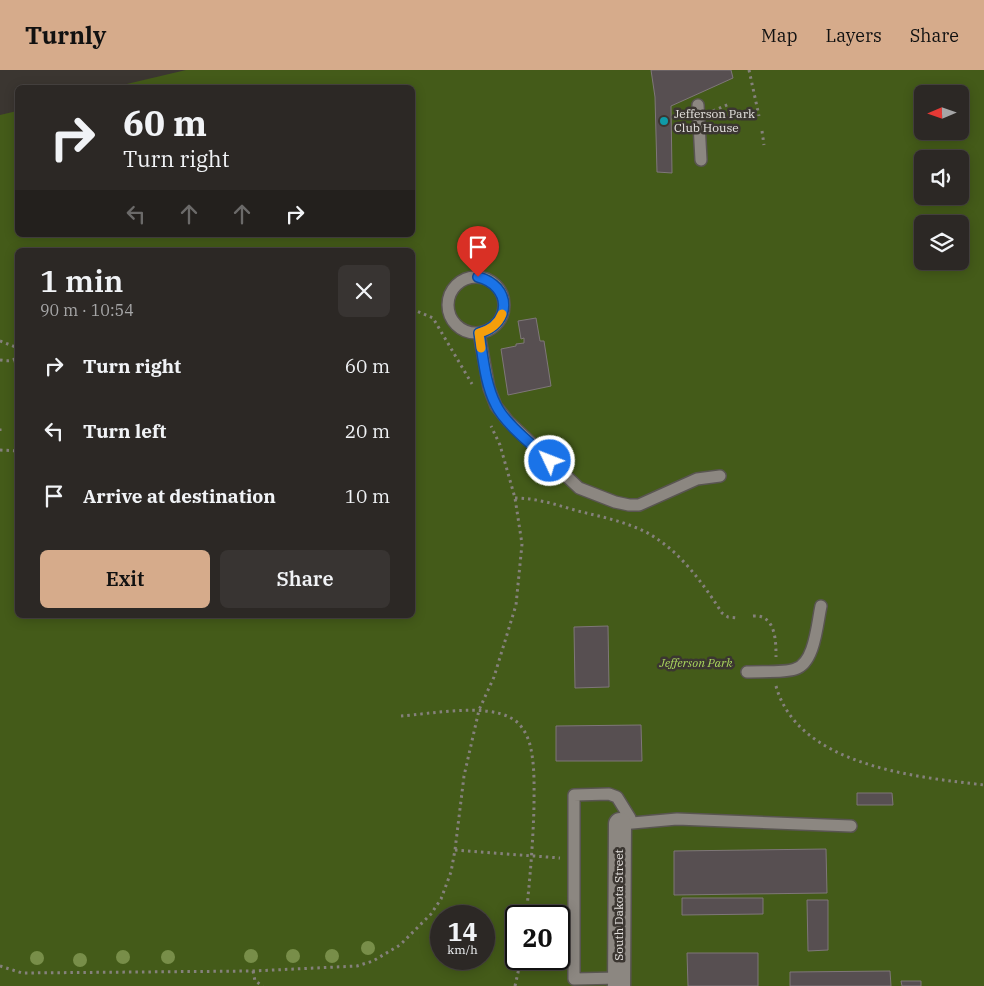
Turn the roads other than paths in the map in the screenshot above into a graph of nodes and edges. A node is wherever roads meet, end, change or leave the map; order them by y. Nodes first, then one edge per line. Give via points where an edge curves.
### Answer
1 (698, 105) dead end
2 (701, 160) dead end
3 (479, 333) junction
4 (720, 476) dead end
5 (821, 606) dead end
6 (747, 672) dead end
7 (625, 821) junction
8 (851, 826) dead end
9 (619, 982) edge

1 - 2 lane
3 - 3 lane via 460,329 449,314 447,305 454,287 469,277 487,279 495,285 504,301 504,310 495,326
3 - 4 lane via 489,388 496,406 579,488 614,502 639,505 697,479
5 - 6 lane via 812,650 804,664 794,670
7 - 8 lane via 677,819
7 - 9 street, South Dakota Street
7 - 9 lane via 617,797 610,794 574,795 574,979

